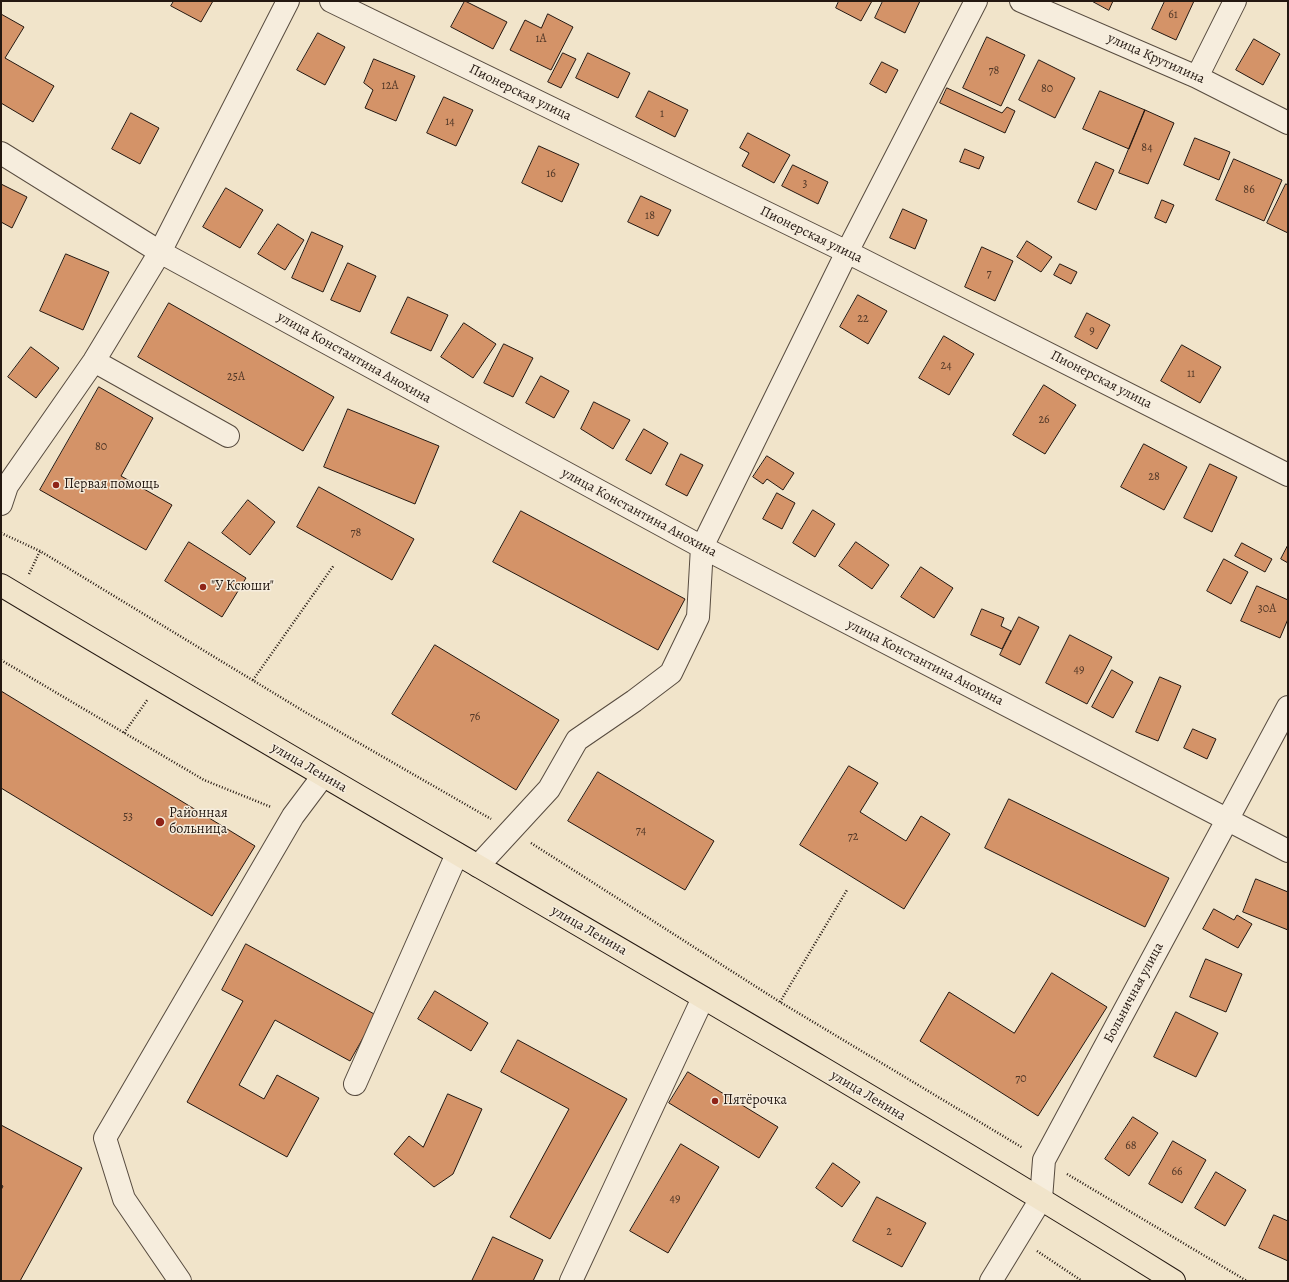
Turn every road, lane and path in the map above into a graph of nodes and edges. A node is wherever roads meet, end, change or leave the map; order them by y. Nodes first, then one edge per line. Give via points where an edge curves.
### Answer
1 (288, 1) edge
2 (332, 1) edge
3 (976, 1) edge
4 (1021, 1) edge
5 (1235, 1) edge
6 (1197, 77) junction
7 (1288, 123) edge
8 (1, 153) edge
9 (160, 252) junction
10 (847, 252) junction
11 (94, 361) junction
12 (228, 436) dead end
13 (1288, 475) edge
14 (1, 504) edge
15 (702, 547) junction
16 (334, 565) dead end
17 (1, 585) edge
18 (1, 660) edge
19 (253, 680) dead end
20 (161, 681) junction
21 (1288, 707) edge
22 (124, 733) junction
23 (323, 776) junction
24 (293, 816) junction
25 (1227, 820) junction
26 (1288, 851) edge
27 (457, 854) junction
28 (478, 866) junction
29 (847, 890) dead end
30 (703, 998) junction
31 (780, 1002) dead end
32 (355, 1084) dead end
33 (1044, 1160) junction
34 (1041, 1199) junction
35 (1018, 1238) junction
36 (180, 1281) edge
37 (571, 1281) edge
38 (991, 1281) edge
39 (1082, 1281) edge
40 (1174, 1281) edge
41 (1247, 1281) edge

1 - 9 street
2 - 10 street, Пионерская улица
3 - 10 street
4 - 6 street, улица Крутилина
5 - 6 street
6 - 7 street, улица Крутилина
8 - 9 street, улица Константина Анохина
9 - 11 street
9 - 15 street, улица Константина Анохина
10 - 13 street, Пионерская улица
10 - 15 street
11 - 12 street
11 - 14 street via 7,486
15 - 25 street, улица Константина Анохина
15 - 28 street via 698,617 671,673 577,740 549,789
16 - 19 path
17 - 20 main road, улица Ленина
18 - 22 path
20 - 22 path
20 - 23 main road, улица Ленина
21 - 25 street, Больничная улица
22 - 24 path via 204,780
23 - 24 street
23 - 27 main road, улица Ленина
24 - 36 street via 105,1138 124,1199
25 - 26 street, улица Константина Анохина
25 - 33 street, Больничная улица
27 - 28 main road, улица Ленина
27 - 32 street
28 - 30 main road, улица Ленина
29 - 31 path
30 - 34 main road, улица Ленина
30 - 37 street
33 - 34 street, Больничная улица
33 - 41 path
34 - 35 street, Больничная улица
34 - 40 main road, улица Ленина
35 - 38 street, Больничная улица
35 - 39 path

